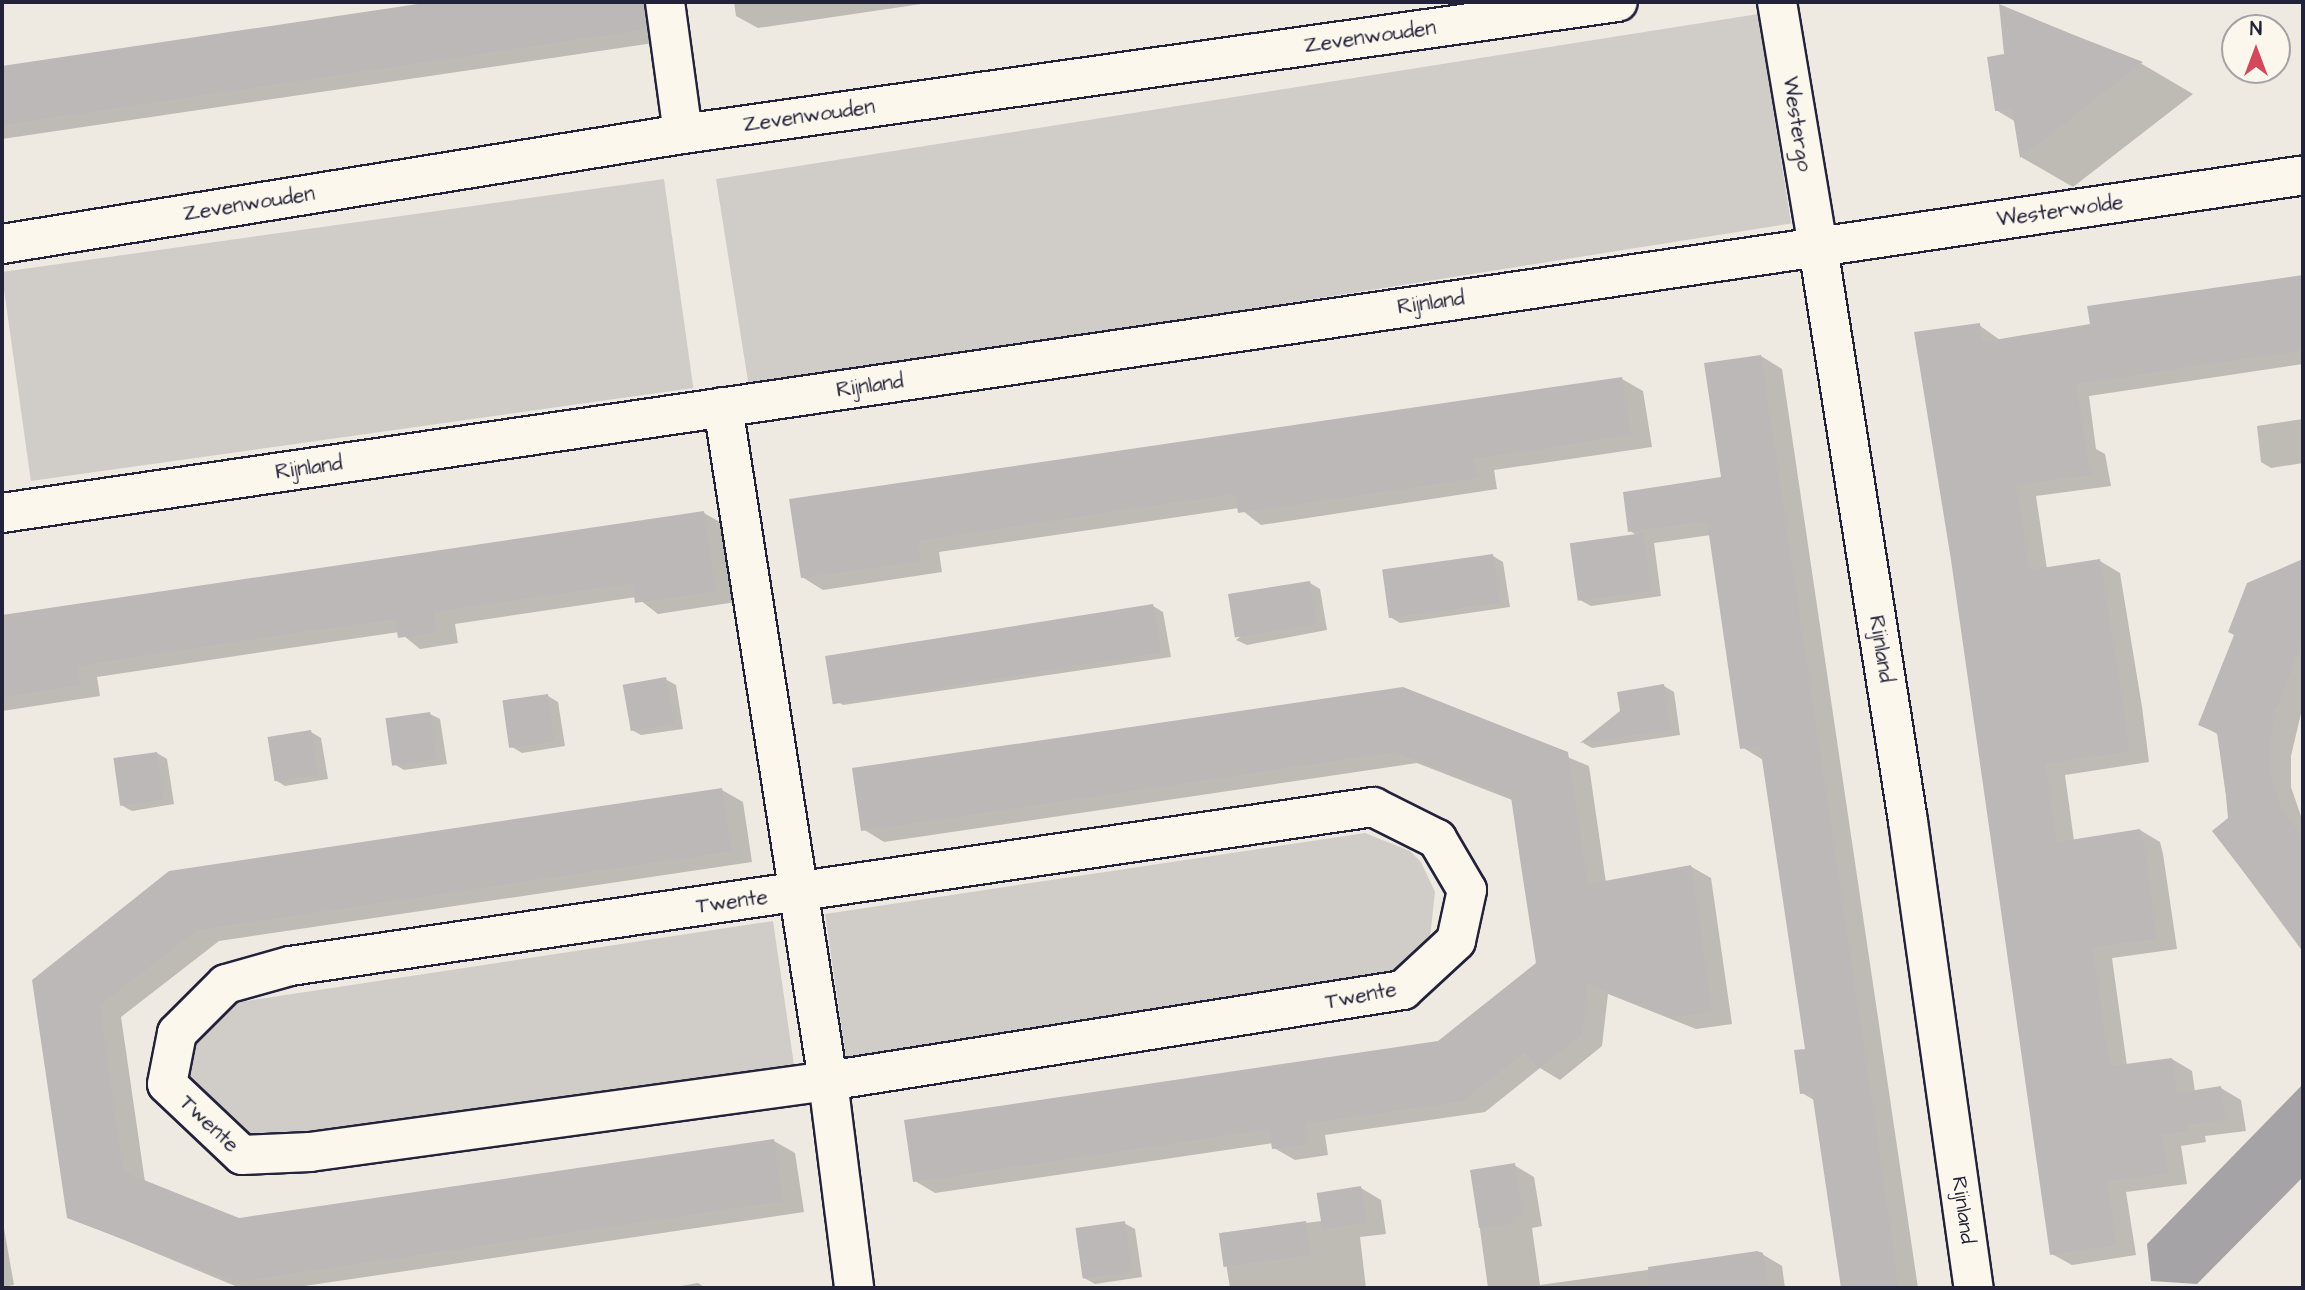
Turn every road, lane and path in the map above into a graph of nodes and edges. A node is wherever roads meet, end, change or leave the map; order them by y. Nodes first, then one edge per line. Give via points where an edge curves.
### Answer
1 (665, 2) edge
2 (1618, 2) edge
3 (1777, 2) edge
4 (683, 134) junction
5 (2303, 175) edge
6 (2, 244) edge
7 (1818, 247) junction
8 (723, 407) junction
9 (2, 513) edge
10 (800, 892) junction
11 (828, 1081) junction
12 (854, 1288) edge
13 (1973, 1288) edge

1 - 4 street
2 - 4 street, Zevenwouden
3 - 7 street, Westergo
4 - 6 street, Zevenwouden
5 - 7 street, Westerwolde
7 - 8 street, Rijnland
7 - 13 street, Rijnland via 1908,821
8 - 9 street, Rijnland
8 - 10 street
10 - 11 street
10 - 11 street, Twente via 290,966 226,984 177,1033 167,1084 243,1155 310,1152
10 - 11 street, Twente via 1373,807 1437,839 1466,890 1456,942 1403,990
11 - 12 street

